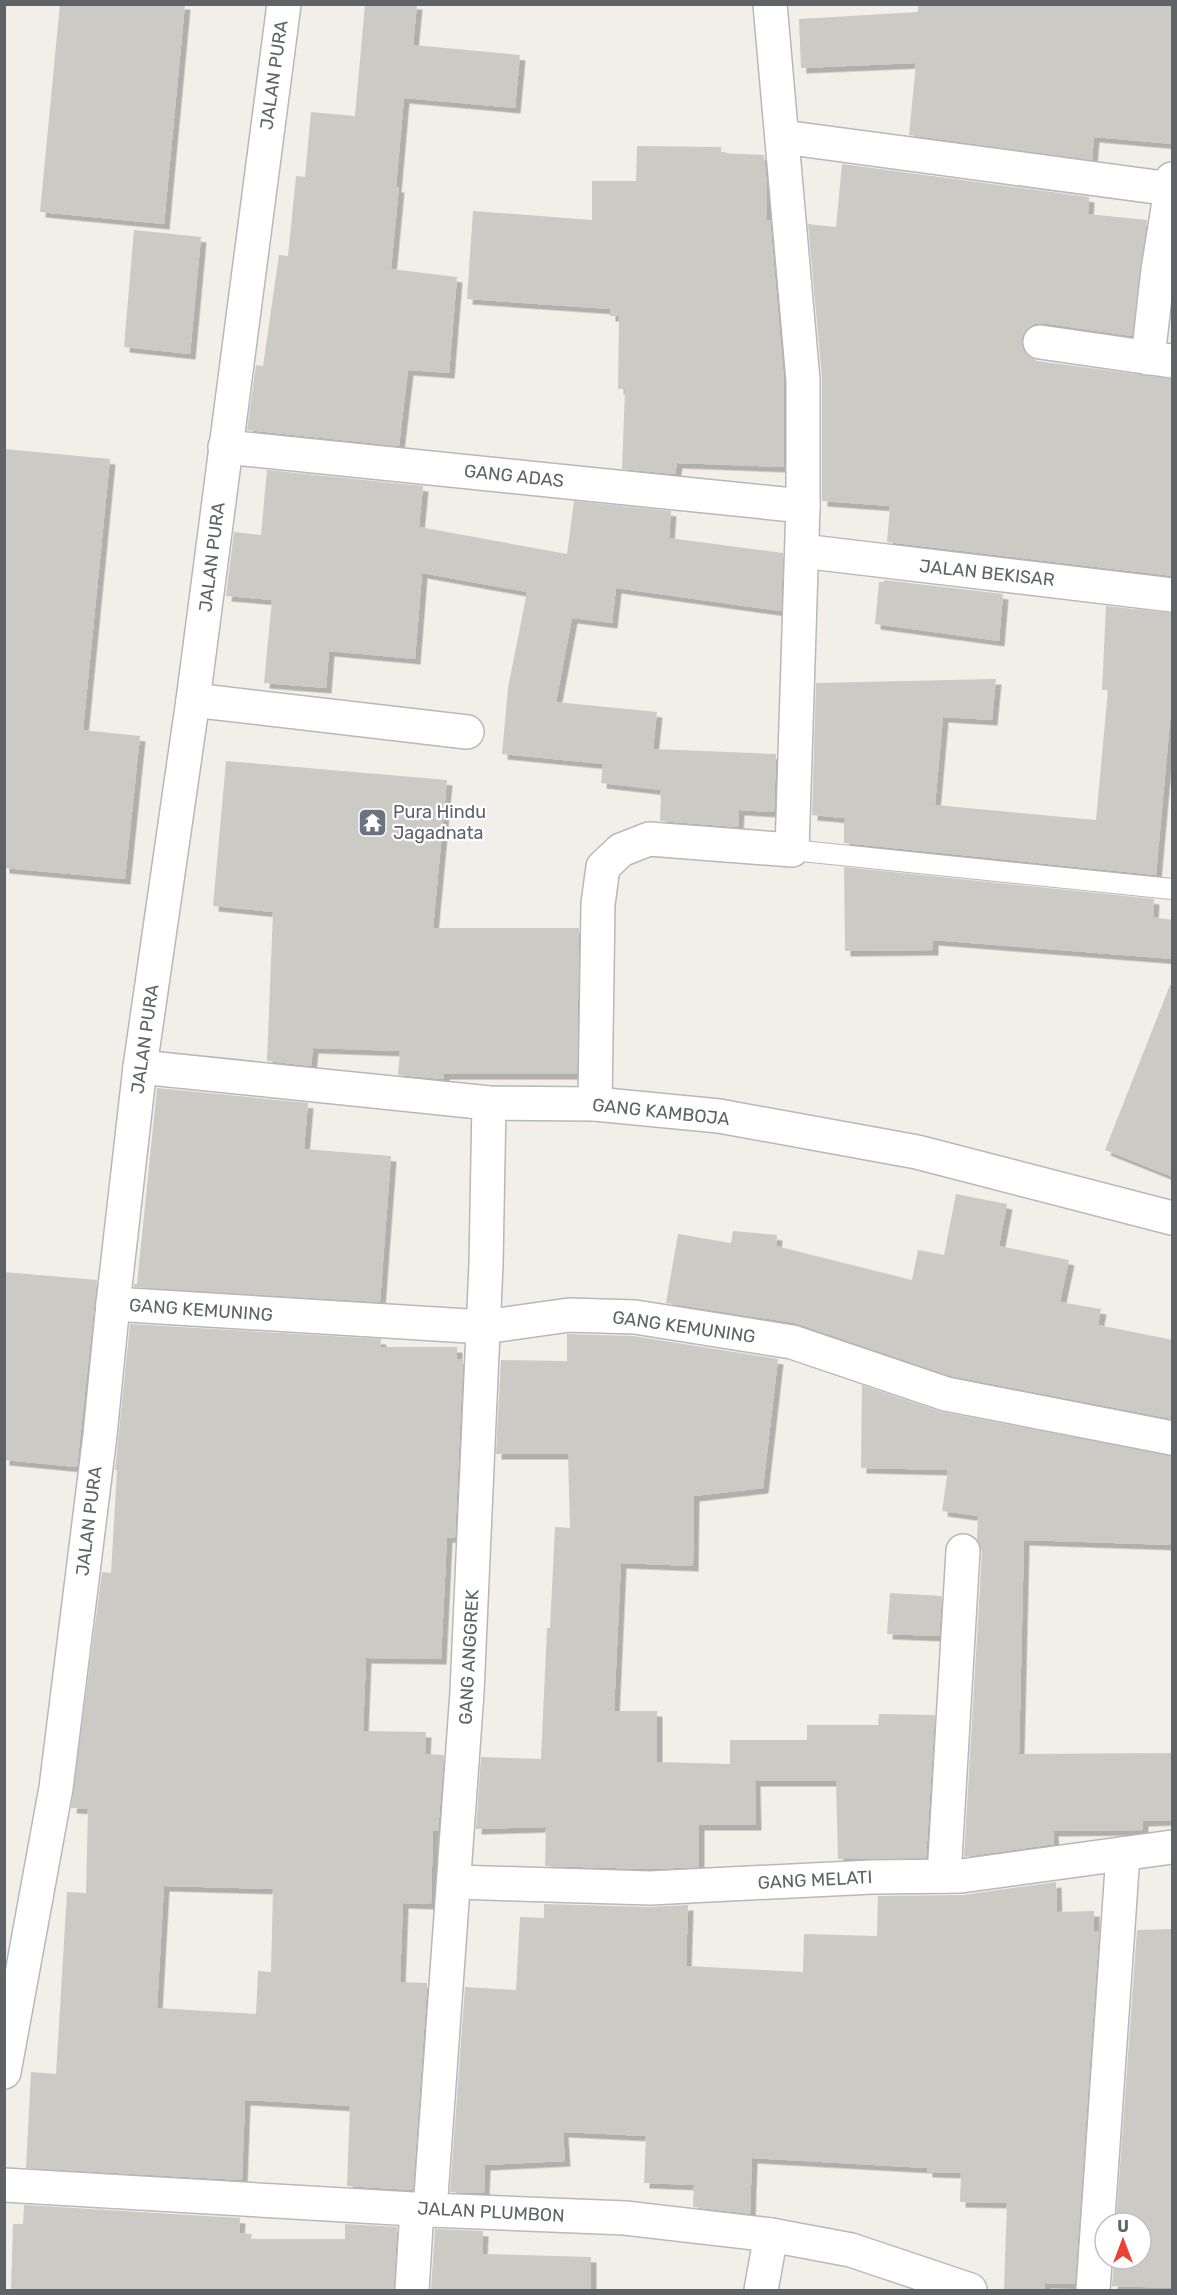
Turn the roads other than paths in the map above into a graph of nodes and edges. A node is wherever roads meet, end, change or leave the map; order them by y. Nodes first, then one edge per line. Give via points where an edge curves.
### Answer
1 (284, 4) edge
2 (770, 4) edge
3 (783, 137) junction
4 (1172, 184) edge
5 (1040, 342) dead end
6 (1160, 359) edge
7 (225, 447) junction
8 (803, 506) junction
9 (802, 550) junction
10 (1173, 595) edge
11 (194, 700) junction
12 (467, 732) dead end
13 (792, 850) junction
14 (1173, 889) edge
15 (140, 1067) junction
16 (489, 1103) junction
17 (595, 1104) junction
18 (1173, 1218) edge
19 (113, 1304) junction
20 (484, 1327) junction
21 (1173, 1438) edge
22 (963, 1551) dead end
23 (1173, 1847) edge
24 (1123, 1854) junction
25 (944, 1876) junction
26 (455, 1882) junction
27 (4, 2072) edge
28 (4, 2185) edge
29 (424, 2209) junction
30 (771, 2235) junction
31 (412, 2290) edge
32 (761, 2290) edge
33 (970, 2290) edge
34 (1093, 2290) edge

1 - 7 street, JALAN PURA
2 - 3 street
3 - 4 street
3 - 8 street via 803,380
4 - 6 street via 1158,270
5 - 6 street
7 - 8 street, GANG ADAS
7 - 11 street, JALAN PURA
8 - 9 street
9 - 10 street, JALAN BEKISAR
9 - 13 street
11 - 12 street
11 - 15 street, JALAN PURA
13 - 14 lane
13 - 17 street via 649,839 621,850 603,867 598,904
15 - 16 street, GANG KAMBOJA
15 - 19 street, JALAN PURA
16 - 17 street, GANG KAMBOJA
16 - 20 street, GANG ANGGREK
17 - 18 street, GANG KAMBOJA via 719,1116 917,1152
19 - 20 street, GANG KEMUNING
19 - 27 street, JALAN PURA via 56,1788
20 - 21 street, GANG KEMUNING via 569,1315 672,1322 792,1342 946,1394
20 - 26 street, GANG ANGGREK
22 - 25 street
23 - 24 street, GANG MELATI
24 - 25 street, GANG MELATI
24 - 34 street
25 - 26 street, GANG MELATI via 650,1887
26 - 29 street, GANG ANGGREK
28 - 29 street, JALAN PLUMBON
29 - 30 street, JALAN PLUMBON via 625,2218
29 - 31 street, GANG ANGGREK
30 - 32 street
30 - 33 street, JALAN PLUMBON via 851,2250

